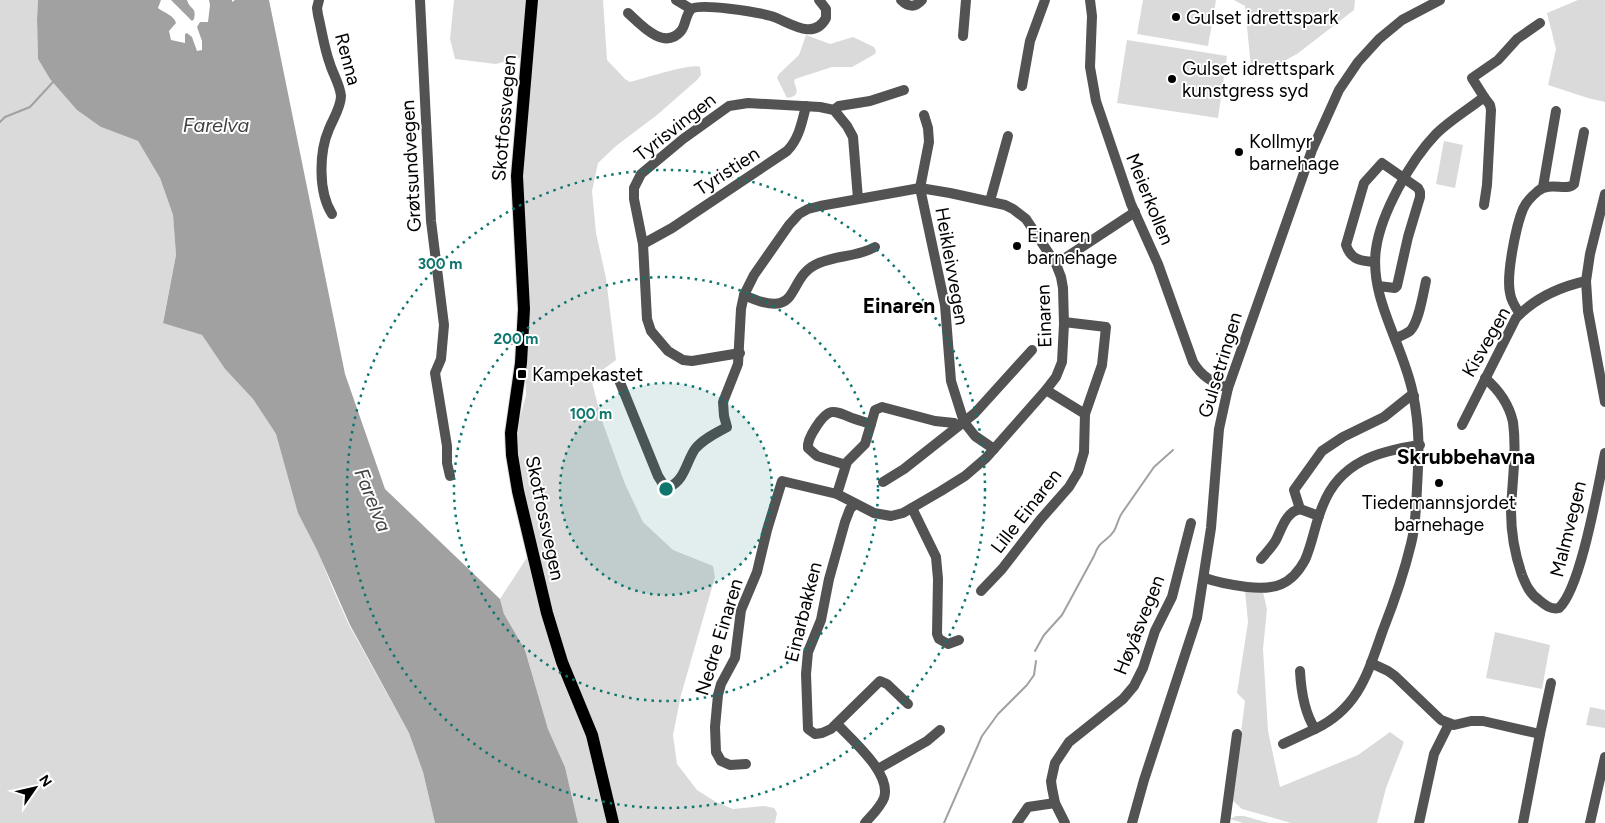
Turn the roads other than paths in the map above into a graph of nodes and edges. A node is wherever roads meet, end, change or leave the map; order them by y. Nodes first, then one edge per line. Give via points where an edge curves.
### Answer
1 (319, 0) edge
2 (420, 0) edge
3 (532, 0) edge
4 (676, 0) edge
5 (819, 0) edge
6 (901, 0) edge
7 (922, 0) edge
8 (966, 0) edge
9 (1045, 0) edge
10 (1090, 0) edge
11 (1440, 0) edge
12 (1425, 3) edge
13 (691, 9) junction
14 (628, 13) dead end
15 (1540, 23) dead end
16 (963, 36) dead end
17 (1022, 86) dead end
18 (904, 90) dead end
19 (1484, 97) junction
20 (806, 106) junction
21 (834, 110) junction
22 (1556, 111) dead end
23 (924, 115) dead end
24 (1584, 132) dead end
25 (1008, 136) dead end
26 (1404, 178) junction
27 (920, 188) junction
28 (1543, 188) junction
29 (1605, 194) edge
30 (858, 199) junction
31 (990, 201) junction
32 (1484, 205) dead end
33 (1134, 212) junction
34 (332, 214) dead end
35 (644, 244) junction
36 (875, 246) dead end
37 (1374, 262) junction
38 (1056, 264) junction
39 (1426, 281) dead end
40 (1586, 281) junction
41 (1378, 286) junction
42 (744, 295) junction
43 (1520, 314) junction
44 (1064, 322) junction
45 (1396, 338) junction
46 (1032, 350) dead end
47 (740, 353) junction
48 (617, 376) dead end
49 (1485, 378) junction
50 (1228, 388) junction
51 (1046, 390) junction
52 (1414, 396) junction
53 (1605, 402) edge
54 (1084, 414) junction
55 (870, 424) junction
56 (961, 424) junction
57 (1462, 425) dead end
58 (1420, 445) junction
59 (994, 449) junction
60 (1605, 453) edge
61 (846, 465) junction
62 (450, 476) dead end
63 (782, 481) joint
64 (883, 482) dead end
65 (838, 494) junction
66 (854, 504) junction
67 (912, 508) junction
68 (1300, 509) junction
69 (1319, 516) junction
70 (1191, 523) dead end
71 (1261, 559) dead end
72 (1205, 578) junction
73 (981, 591) dead end
74 (959, 640) dead end
75 (1371, 663) junction
76 (1300, 671) dead end
77 (1551, 683) dead end
78 (908, 704) dead end
79 (837, 724) junction
80 (1448, 724) junction
81 (1315, 729) junction
82 (940, 730) dead end
83 (1237, 734) dead end
84 (1540, 734) junction
85 (1283, 744) dead end
86 (1605, 757) edge
87 (746, 764) dead end
88 (878, 769) junction
89 (1055, 803) junction
90 (613, 823) edge
91 (865, 823) edge
92 (1016, 823) edge
93 (1065, 823) edge
94 (1132, 823) edge
95 (1225, 823) edge
96 (1419, 823) edge
97 (1522, 823) edge
98 (1590, 823) edge

1 - 34 street, Renna via 318,15 328,59 341,95 322,153 322,187
2 - 62 street, Grøtsundvegen via 431,221 444,325 441,359 436,373
3 - 90 main road, Skotfossvegen via 517,176 524,309 512,455 547,612 562,662 592,735
4 - 13 street
5 - 13 street via 826,9 826,18 818,26 808,29 763,14 707,6
6 - 7 street via 911,6
8 - 16 street
9 - 17 street via 1030,41
10 - 33 street, Meierkollen via 1092,80 1105,130
11 - 12 street, Gulsetringen
12 - 50 street, Gulsetringen via 1369,48 1331,105
13 - 14 street via 681,31 667,38 654,36
15 - 19 street via 1472,78
18 - 21 street
19 - 26 street via 1436,133
19 - 32 street via 1491,110
20 - 21 street, Tyrisvingen
20 - 35 street, Tyristien via 797,136 787,151
20 - 35 street, Tyrisvingen via 748,103 729,106 650,166 638,179 634,193
21 - 30 street via 853,137
22 - 28 street
23 - 27 street, Heikleivvegen via 929,142
24 - 28 street via 1574,184
25 - 31 street
26 - 37 street via 1382,220
26 - 37 street via 1382,163 1364,182 1346,245 1356,260
26 - 41 street via 1418,188 1420,197 1397,286
27 - 30 street
27 - 31 street, Einaren
27 - 56 street, Heikleivvegen via 945,305 951,381
28 - 43 street via 1529,199 1523,209 1511,260 1508,283 1512,302
29 - 40 street
30 - 42 street via 813,207 798,214 754,275
31 - 38 street, Einaren via 1014,209 1026,219
33 - 38 street
33 - 50 street, Meierkollen via 1158,264 1188,353 1200,374
35 - 47 street, Tyrisvingen via 647,319 655,337 668,351 683,360
36 - 42 street via 859,254 817,264 804,274 781,303 770,304
37 - 41 street
38 - 44 street, Einaren via 1063,288
39 - 45 street via 1412,328
40 - 43 street, Kisvegen via 1548,293
40 - 53 street via 1588,311
41 - 45 street
42 - 47 street
43 - 49 street, Kisvegen
44 - 51 street, Einaren via 1062,362
44 - 54 street, Lille Einaren via 1106,327 1102,365
45 - 52 street
46 - 56 street, Einaren
47 - 48 street via 723,402 727,427 702,442 681,478 673,485 666,486 658,476
49 - 57 street, Kisvegen
49 - 60 street, Malmvegen via 1505,399 1512,422 1511,514 1516,558 1532,595 1556,609 1565,601 1576,575
50 - 72 street, Gulsetringen via 1218,429
51 - 54 street
51 - 59 street, Einaren
52 - 58 street
52 - 68 street via 1384,417 1322,451 1294,490
54 - 73 street, Lille Einaren via 1084,452 1074,480
55 - 56 street via 875,410 882,407 935,421
55 - 61 street via 865,444
55 - 61 street via 836,411 825,416 816,426 808,442 810,451
56 - 59 street
56 - 64 street, Einaren
58 - 69 street via 1372,455 1354,465 1331,489
58 - 75 street via 1412,542
59 - 67 street, Einaren via 965,476
61 - 65 street
63 - 65 street, Einaren
63 - 87 street, Nedre Einaren via 757,572 742,610 735,658 719,690 714,747 718,757 726,763 734,766
65 - 66 street, Einaren
66 - 67 street, Einaren via 886,517
66 - 79 street, Einarbakken via 847,514 821,620 806,665 808,729 818,734
67 - 74 street via 936,557 937,634 948,644
68 - 69 street
68 - 71 street via 1285,520
69 - 72 street via 1306,560 1296,574 1281,585 1261,589
70 - 89 street, Høyåsvegen via 1172,597 1155,631 1139,677 1130,692 1069,742 1059,755 1051,781
72 - 94 street, Gulsetringen via 1197,618
75 - 80 street via 1395,676
75 - 81 street via 1346,708
76 - 81 street via 1303,698
77 - 84 street
78 - 79 street, Einarbakken via 887,684 880,682
79 - 88 street
80 - 84 street via 1483,721
80 - 96 street via 1434,754
81 - 85 street
82 - 88 street
83 - 95 street
84 - 97 street
86 - 98 street
88 - 91 street via 885,784 884,797
89 - 92 street via 1028,807
89 - 93 street, Høyåsvegen

